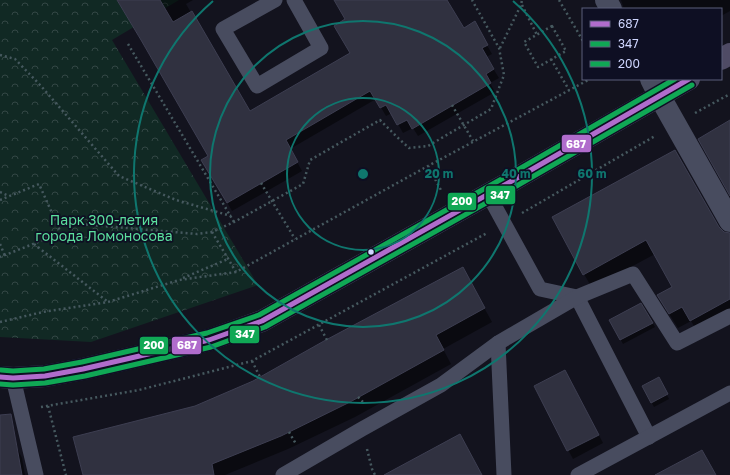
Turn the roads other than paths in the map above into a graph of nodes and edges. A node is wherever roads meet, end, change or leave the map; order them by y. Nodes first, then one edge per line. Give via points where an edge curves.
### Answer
1 (275, 0) edge
2 (294, 0) edge
3 (685, 80) edge
4 (655, 88) edge
5 (488, 194) junction
6 (730, 220) edge
7 (577, 297) junction
8 (730, 316) edge
9 (498, 343) junction
10 (6, 378) edge
11 (730, 393) edge
12 (649, 438) junction
13 (36, 475) edge
14 (283, 475) edge
15 (504, 475) edge
16 (578, 475) edge

1 - 2 lane via 223,29 257,86 322,48
3 - 4 main road
4 - 5 main road
4 - 6 street
5 - 7 lane via 540,289
5 - 10 main road via 276,313 248,326 209,340 83,369 45,376
7 - 8 lane via 633,274 677,343
7 - 9 lane
7 - 12 lane
9 - 14 lane via 441,385
9 - 15 lane
10 - 13 lane
11 - 12 lane
12 - 16 lane

